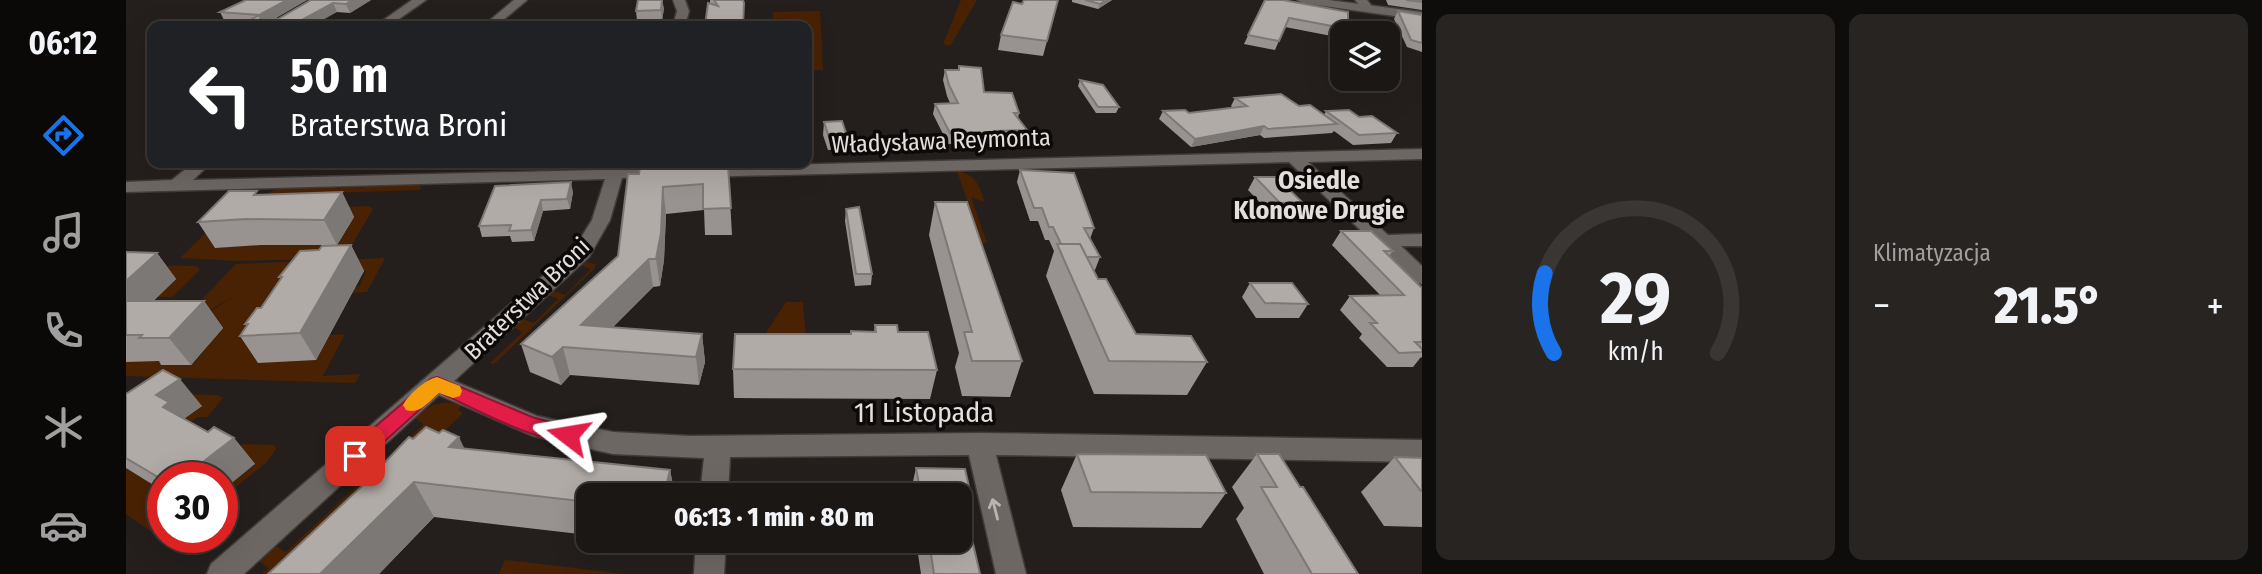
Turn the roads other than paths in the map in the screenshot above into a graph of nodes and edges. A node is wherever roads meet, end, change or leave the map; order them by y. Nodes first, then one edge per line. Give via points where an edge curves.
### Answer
1 (420, 0) edge
2 (521, 0) edge
3 (679, 0) edge
4 (1303, 0) edge
5 (1365, 4) edge
6 (1422, 16) edge
7 (388, 21) edge
8 (495, 21) edge
9 (679, 21) edge
10 (1422, 154) edge
11 (1293, 157) junction
12 (812, 166) edge
13 (197, 168) edge
14 (744, 168) edge
15 (615, 174) junction
16 (177, 185) junction
17 (126, 187) edge
18 (1422, 240) edge
19 (1383, 241) junction
20 (1422, 277) edge
21 (437, 384) junction
22 (980, 444) junction
23 (718, 446) junction
24 (1261, 448) junction
25 (1422, 451) edge
26 (1278, 475) edge
27 (715, 483) edge
28 (710, 553) edge
29 (222, 574) edge
30 (709, 574) edge
31 (1011, 574) edge

1 - 7 street
2 - 8 street
3 - 9 street
4 - 5 street
5 - 6 street
10 - 11 street, Władysława Reymonta
11 - 12 street, Władysława Reymonta
11 - 19 street
13 - 16 street
14 - 15 street, Władysława Reymonta
15 - 16 street, Władysława Reymonta
15 - 21 street, Braterstwa Broni via 601,220 582,253
16 - 17 street, Władysława Reymonta
18 - 19 street
19 - 20 street
21 - 23 street, 11 Listopada via 528,424 568,435 613,443
21 - 29 street, Braterstwa Broni
22 - 23 street, 11 Listopada
22 - 24 street, 11 Listopada
31 -> 22 street
23 - 27 street
24 - 25 street, 11 Listopada
24 - 26 street
28 - 30 street

